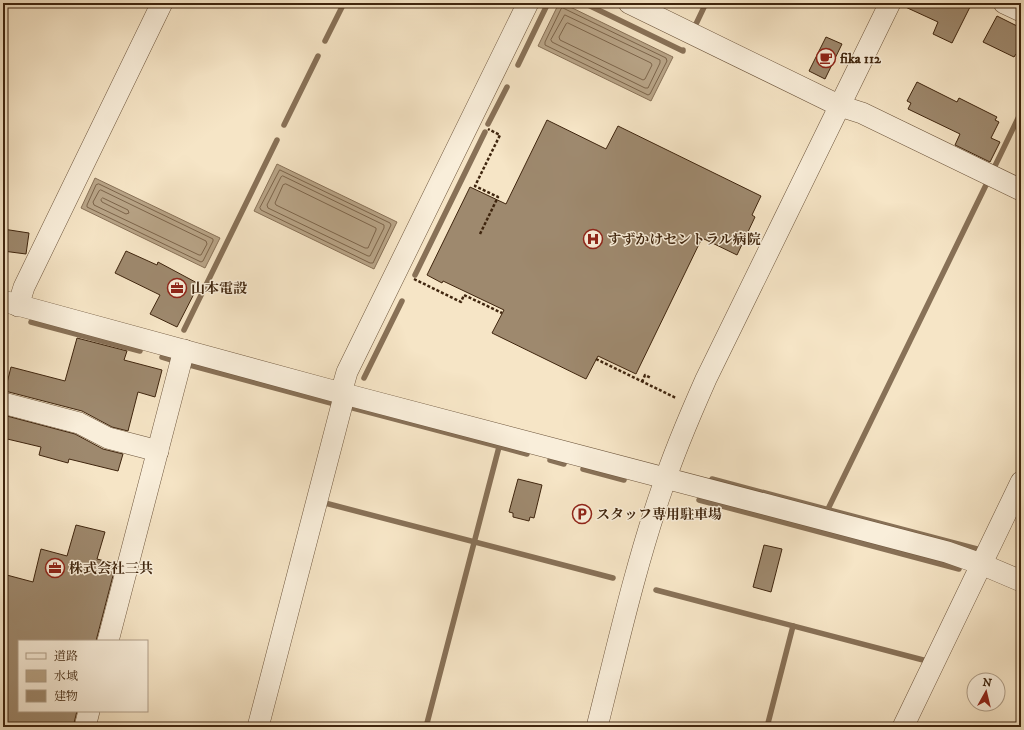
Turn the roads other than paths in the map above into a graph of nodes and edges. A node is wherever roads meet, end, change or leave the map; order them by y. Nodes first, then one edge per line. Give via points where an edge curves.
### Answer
1 (162, 3) edge
2 (528, 3) edge
3 (629, 3) edge
4 (890, 3) edge
5 (1004, 3) edge
6 (1021, 11) edge
7 (840, 106) junction
8 (1021, 190) edge
9 (11, 303) edge
10 (184, 350) junction
11 (343, 393) junction
12 (3, 403) edge
13 (158, 451) junction
14 (666, 478) junction
15 (1021, 482) edge
16 (981, 564) junction
17 (1021, 581) edge
18 (108, 640) edge
19 (90, 712) edge
20 (85, 727) edge
21 (258, 727) edge
22 (597, 727) edge
23 (903, 727) edge

1 - 9 street via 24,287
2 - 11 street via 347,372
3 - 7 street
4 - 7 street
5 - 6 street
7 - 8 street via 862,113
7 - 14 street via 706,379
9 - 10 street
10 - 11 street
10 - 13 street
11 - 14 street
11 - 21 street
12 - 13 street via 79,423 108,438
13 - 18 street
14 - 16 street via 947,552
14 - 22 street via 647,536
15 - 16 street
16 - 17 street
16 - 23 street
19 - 20 street

